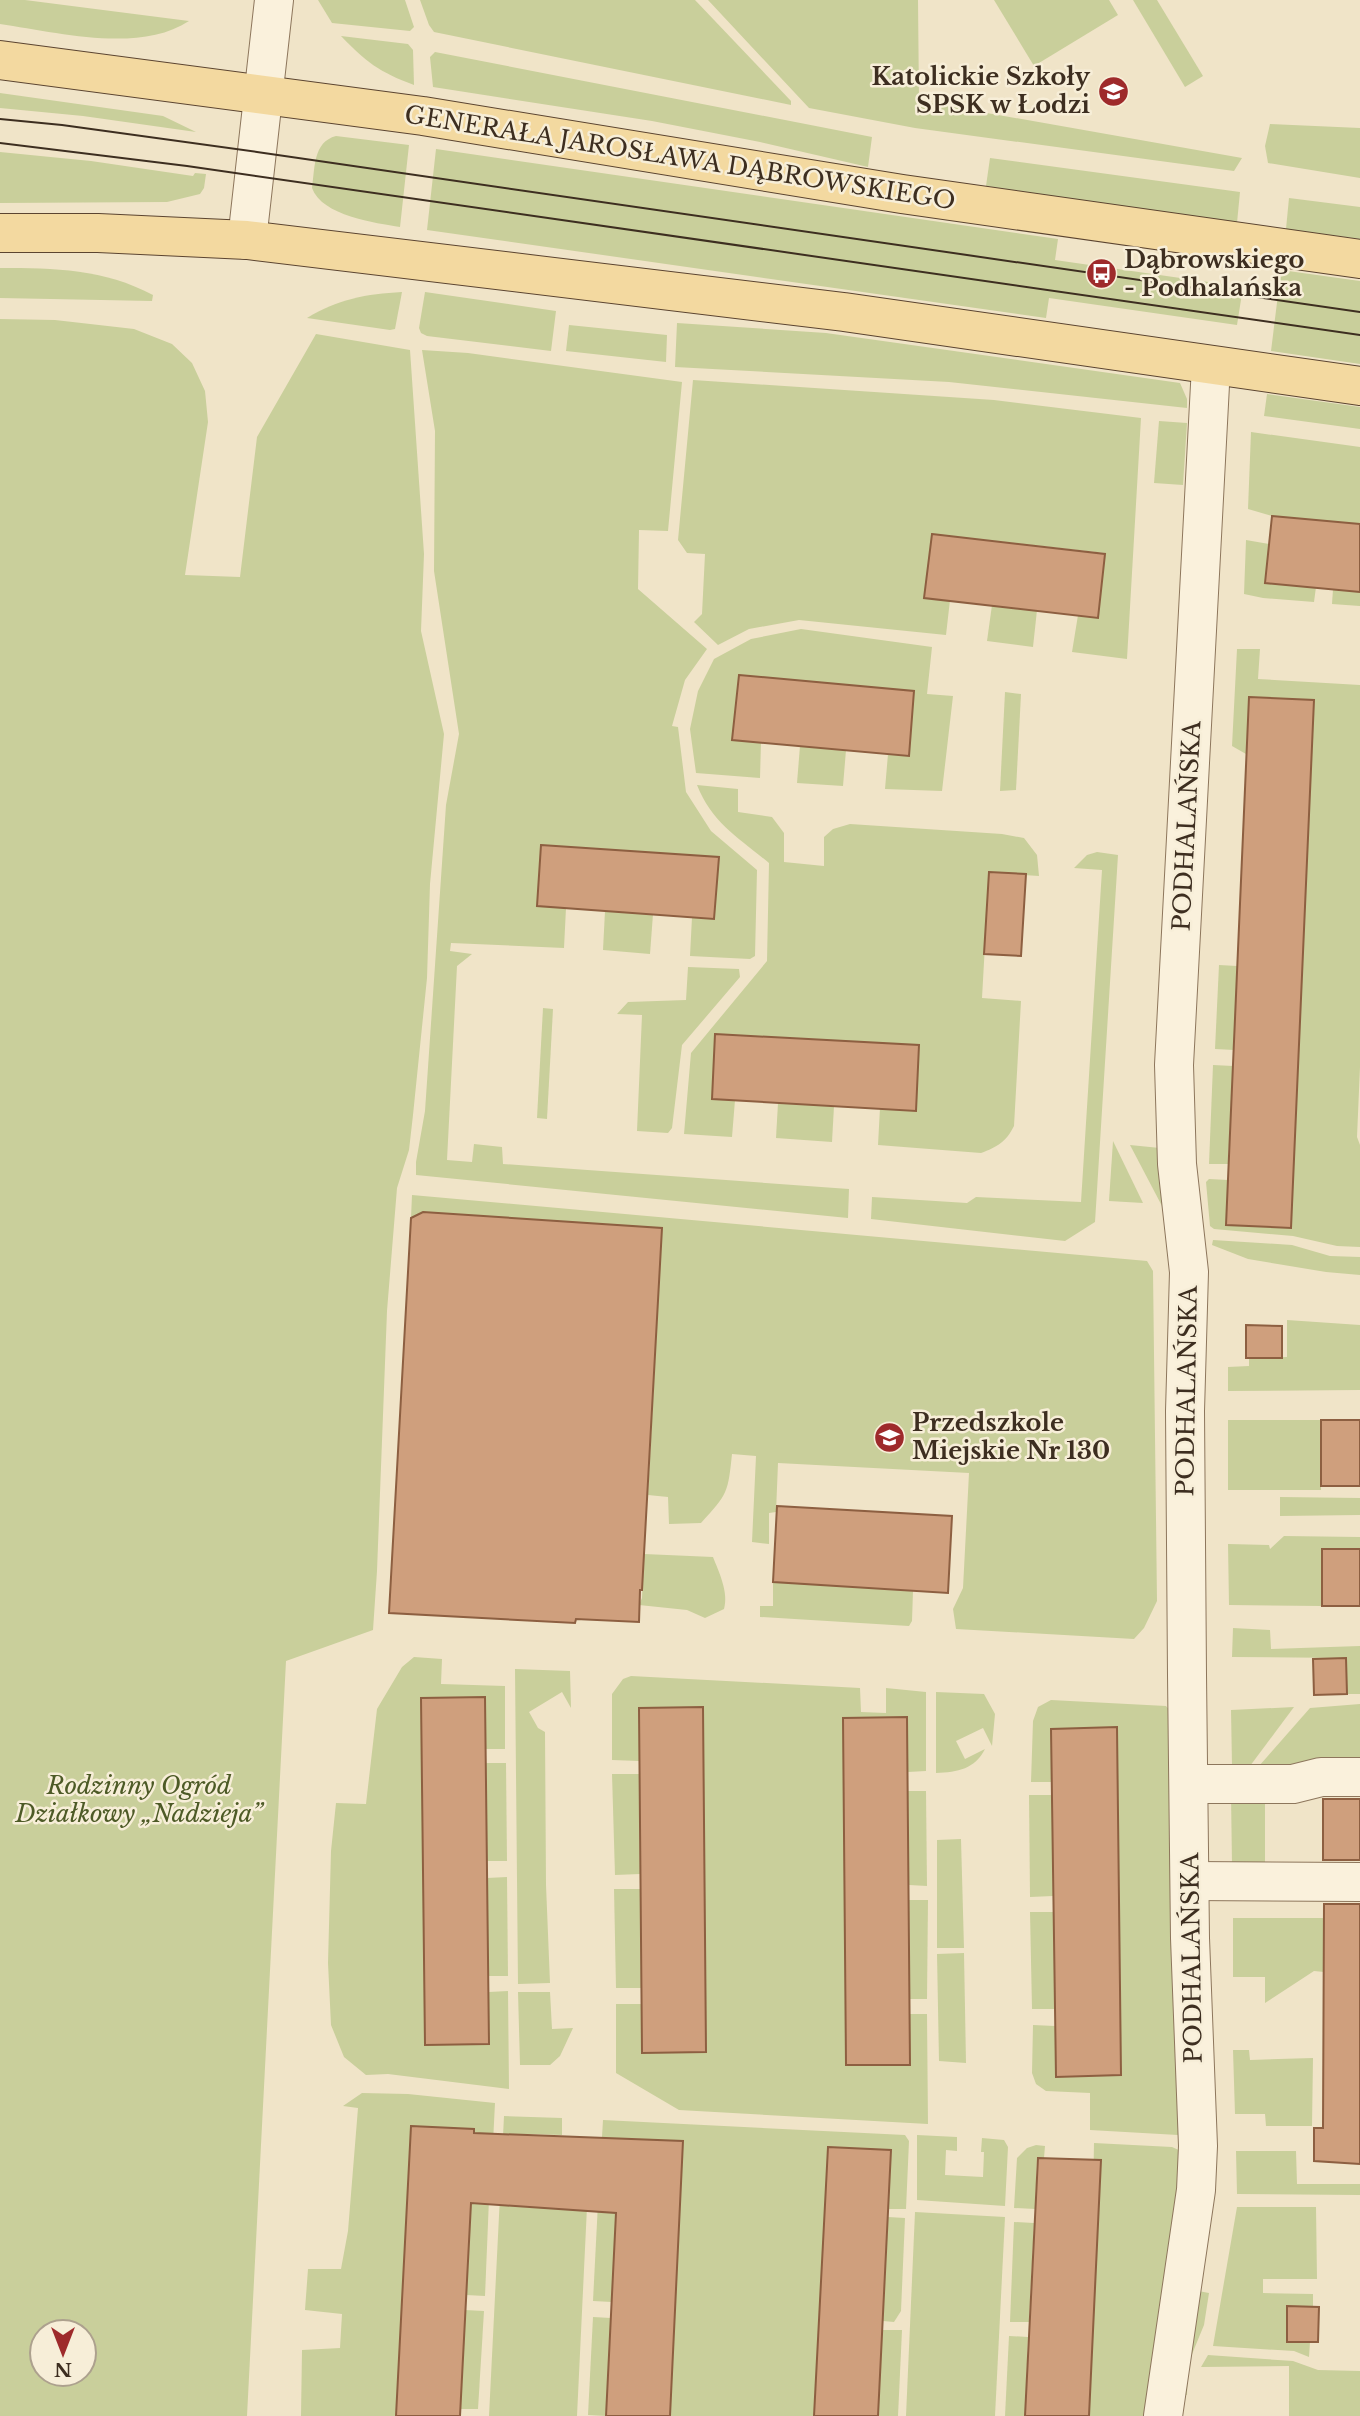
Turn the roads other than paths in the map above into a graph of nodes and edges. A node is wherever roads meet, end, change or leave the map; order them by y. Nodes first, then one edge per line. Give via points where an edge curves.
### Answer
1 (274, 0) edge
2 (0, 60) edge
3 (263, 95) junction
4 (0, 233) edge
5 (247, 240) junction
6 (1360, 258) edge
7 (1211, 366) junction
8 (1360, 386) edge
9 (1360, 1777) edge
10 (1189, 1784) junction
11 (1190, 1881) junction
12 (1360, 1882) edge
13 (1163, 2416) edge

1 - 3 street
2 - 3 main road, GENERAŁA JAROSŁAWA DĄBROWSKIEGO
3 - 5 street
3 - 6 main road, GENERAŁA JAROSŁAWA DĄBROWSKIEGO via 423,116 902,194
4 - 5 main road
5 - 7 main road via 844,312
7 - 8 main road
7 - 10 street, PODHALAŃSKA via 1174,1065 1177,1164 1189,1272 1185,1411
9 - 10 street via 1321,1777 1293,1784
10 - 11 street, PODHALAŃSKA
11 - 12 street
11 - 13 street, PODHALAŃSKA via 1196,2190

